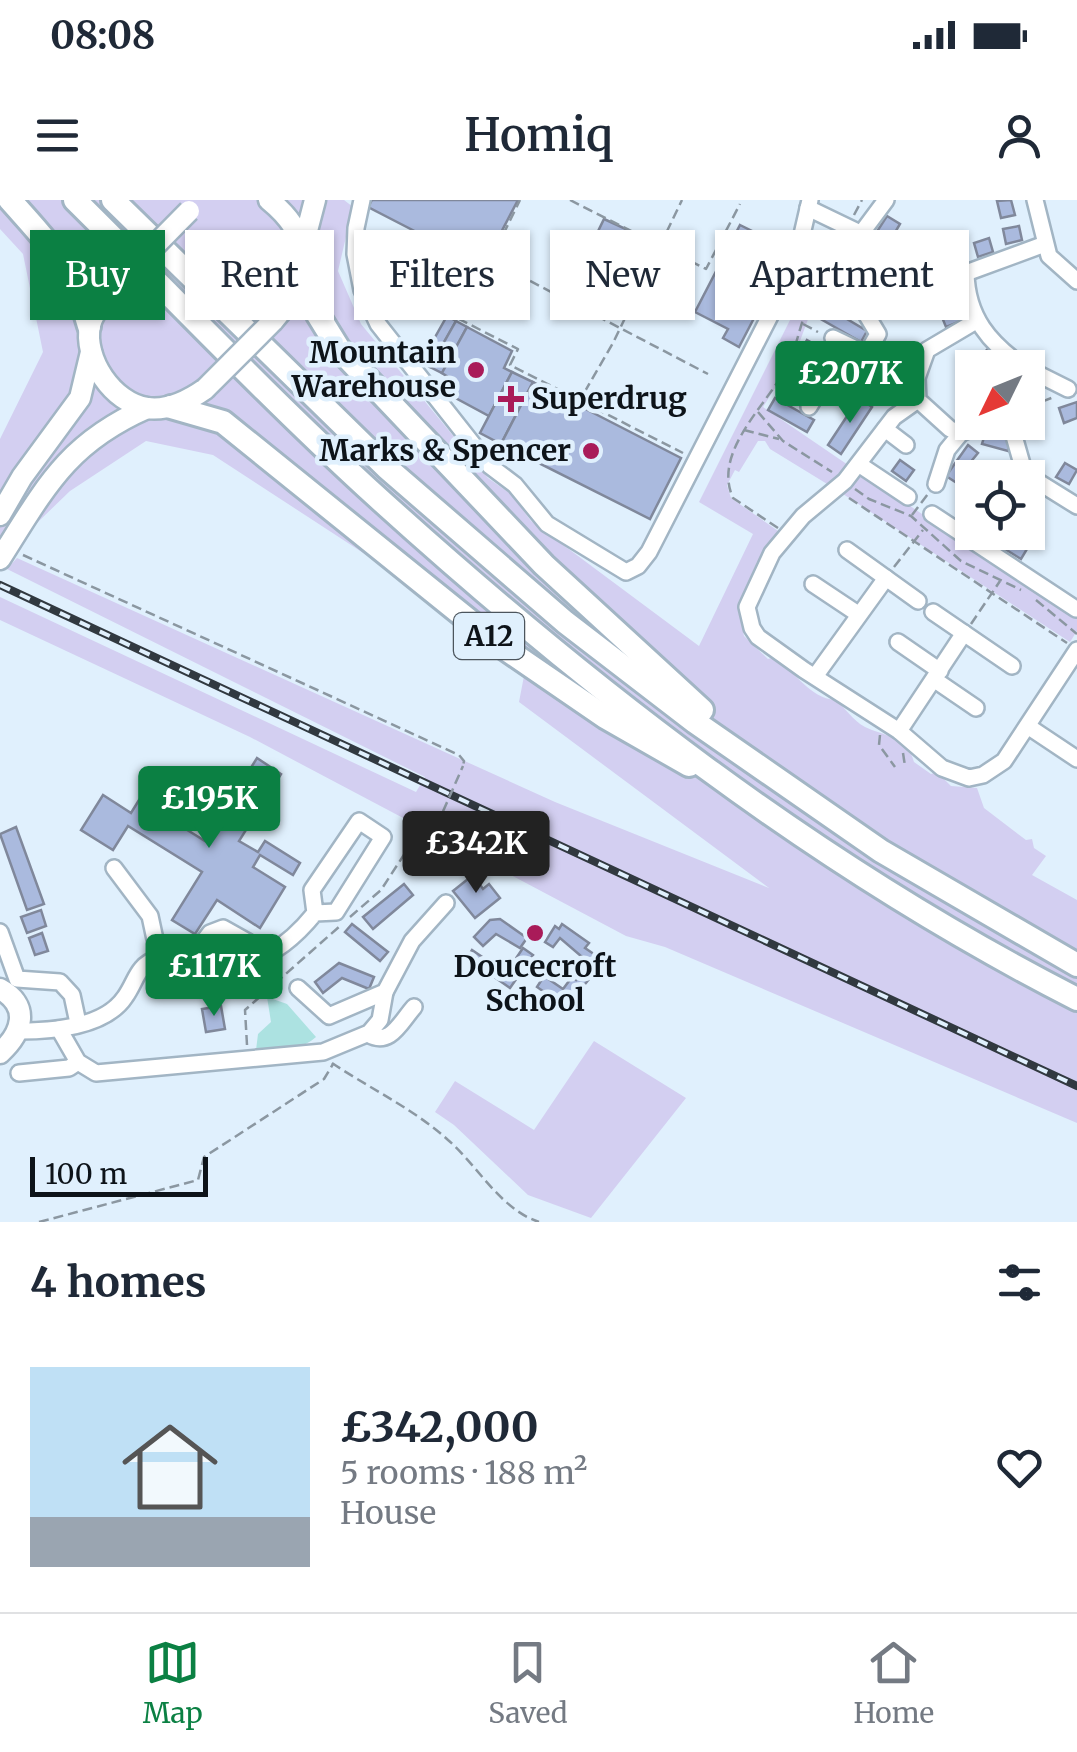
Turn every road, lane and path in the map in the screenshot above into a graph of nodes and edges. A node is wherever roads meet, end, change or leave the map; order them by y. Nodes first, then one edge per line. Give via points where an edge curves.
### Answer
1 (10, 200) edge
2 (75, 200) edge
3 (113, 200) edge
4 (269, 200) edge
5 (315, 200) edge
6 (362, 200) edge
7 (520, 200) edge
8 (570, 200) edge
9 (682, 200) edge
10 (862, 200) edge
11 (886, 200) edge
12 (1035, 200) edge
13 (809, 203) edge
14 (740, 204) dead end
15 (197, 206) edge
16 (296, 230) edge
17 (309, 230) edge
18 (505, 230) edge
19 (628, 230) edge
20 (667, 230) edge
21 (727, 230) edge
22 (852, 230) edge
23 (854, 230) edge
24 (855, 230) edge
25 (1045, 244) junction
26 (715, 252) edge
27 (695, 264) edge
28 (969, 272) edge
29 (530, 281) edge
30 (1077, 281) edge
31 (969, 302) edge
32 (275, 320) edge
33 (321, 320) edge
34 (458, 320) edge
35 (624, 320) edge
36 (804, 320) edge
37 (870, 320) edge
38 (976, 321) junction
39 (802, 324) junction
40 (90, 326) junction
41 (620, 328) junction
42 (833, 338) joint
43 (1006, 350) edge
44 (91, 352) junction
45 (861, 352) junction
46 (708, 374) dead end
47 (917, 378) junction
48 (1045, 380) edge
49 (1064, 392) joint
50 (581, 400) junction
51 (918, 400) junction
52 (1045, 400) edge
53 (578, 405) dead end
54 (171, 407) junction
55 (810, 407) dead end
56 (147, 408) junction
57 (756, 409) junction
58 (614, 417) junction
59 (611, 422) dead end
60 (885, 429) junction
61 (744, 430) junction
62 (955, 431) edge
63 (781, 439) junction
64 (955, 440) edge
65 (906, 446) dead end
66 (696, 459) junction
67 (860, 465) junction
68 (936, 484) joint
69 (840, 486) junction
70 (1045, 486) edge
71 (908, 497) dead end
72 (1077, 506) edge
73 (0, 514) edge
74 (932, 514) dead end
75 (911, 516) junction
76 (924, 529) junction
77 (955, 529) edge
78 (787, 534) junction
79 (914, 542) junction
80 (846, 550) dead end
81 (988, 550) edge
82 (22, 554) dead end
83 (0, 559) edge
84 (886, 578) junction
85 (1001, 580) junction
86 (813, 584) dead end
87 (992, 592) junction
88 (918, 600) dead end
89 (1076, 609) edge
90 (933, 612) dead end
91 (858, 614) junction
92 (964, 633) junction
93 (1077, 634) edge
94 (898, 642) dead end
95 (1077, 650) edge
96 (1012, 666) dead end
97 (816, 675) junction
98 (937, 676) junction
99 (976, 708) dead end
100 (892, 727) junction
101 (1029, 727) junction
102 (739, 751) junction
103 (1077, 759) edge
104 (895, 768) dead end
105 (728, 784) junction
106 (425, 827) dead end
107 (114, 868) dead end
108 (446, 903) dead end
109 (315, 913) junction
110 (0, 932) edge
111 (159, 958) junction
112 (191, 958) junction
113 (259, 959) junction
114 (1077, 964) edge
115 (298, 988) dead end
116 (0, 989) edge
117 (385, 992) junction
118 (1077, 999) edge
119 (414, 1007) dead end
120 (245, 1010) dead end
121 (78, 1024) junction
122 (60, 1029) junction
123 (20, 1031) junction
124 (368, 1034) junction
125 (2, 1051) edge
126 (331, 1056) junction
127 (248, 1057) junction
128 (78, 1062) junction
129 (19, 1073) dead end
130 (39, 1222) edge
131 (539, 1222) edge

1 - 40 highway via 64,260
2 - 105 highway, A12 via 449,561
3 - 102 highway, A12 via 476,548
4 - 16 main road
5 - 17 main road
6 - 66 street via 355,254 378,324 490,466 547,524 626,572 649,552
7 - 18 path
8 - 19 path
9 - 20 path
10 - 23 path
11 - 24 street
12 - 25 street
13 - 22 street
13 - 66 street via 794,269
14 - 21 path
15 - 40 main road, bridge via 109,292
25 - 28 street
25 - 30 street via 1058,267
26 - 27 path via 706,269
29 - 41 path
31 - 38 street
32 - 54 main road, bridge via 204,389
33 - 102 highway, A12 via 339,349 474,496
34 - 50 path via 518,349 510,365 517,371
35 - 41 path
36 - 39 path
37 - 45 street via 878,334
38 - 43 street
38 - 47 street via 926,350
39 - 42 path
39 - 57 path via 789,364
40 - 44 main road
41 - 46 path
41 - 50 path
42 - 45 street
44 - 56 main road via 108,384
44 - 73 main road via 80,398
45 - 47 street
45 - 55 street via 846,372 828,375
47 - 51 street
48 - 49 street
49 - 52 path
50 - 53 path
50 - 58 path
51 - 60 street
51 - 62 street
54 - 56 main road
54 - 105 highway, A12 via 224,422 497,643 661,752
56 - 83 main road via 81,445
57 - 61 path
57 - 63 path
58 - 59 path
58 - 66 path
60 - 65 street
60 - 67 street
61 - 63 path
61 - 78 path via 732,456 729,490
63 - 69 path
64 - 68 street
67 - 69 street
67 - 71 street
68 - 75 path
69 - 75 path
69 - 78 street
69 - 79 path
70 - 72 street
74 - 77 street
75 - 76 path
76 - 79 path
76 - 85 path via 961,561
78 - 97 street via 772,553 748,618 758,637
79 - 84 path
79 - 87 path
80 - 84 street
81 - 89 street
82 - 106 path, bridge via 459,755 463,766 436,824
84 - 88 street
84 - 91 street
85 - 87 path
85 - 93 path
86 - 91 street
87 - 92 path
87 - 95 path
90 - 92 street
91 - 97 street
92 - 96 street
92 - 98 street
94 - 98 street
95 - 101 street
97 - 100 street
98 - 99 street
98 - 100 street
100 - 101 street via 942,768 970,778 994,769
100 - 104 path via 879,746
101 - 103 street
102 - 114 highway, A12 via 880,851
105 - 118 highway, A12 via 869,882
107 - 111 street via 150,916
108 - 117 street via 412,941
109 - 109 street via 336,912 383,836 359,822 312,890
109 - 113 street via 298,934
110 - 121 street via 17,979 60,982 72,995
111 - 112 street
111 - 121 street via 137,971 118,1007
112 - 113 street via 216,964
112 - 113 street via 222,928 248,942
115 - 117 street via 329,1016
116 - 123 main road via 20,1009
117 - 124 street via 380,1020
119 - 124 street via 388,1038
120 - 127 path
121 - 122 street
122 - 123 street
122 - 128 street
123 - 125 main road
124 - 126 street
126 - 127 street
126 - 130 path via 324,1079 204,1157 198,1180
126 - 131 path via 447,1139 497,1193
127 - 128 street via 96,1072
128 - 129 street

